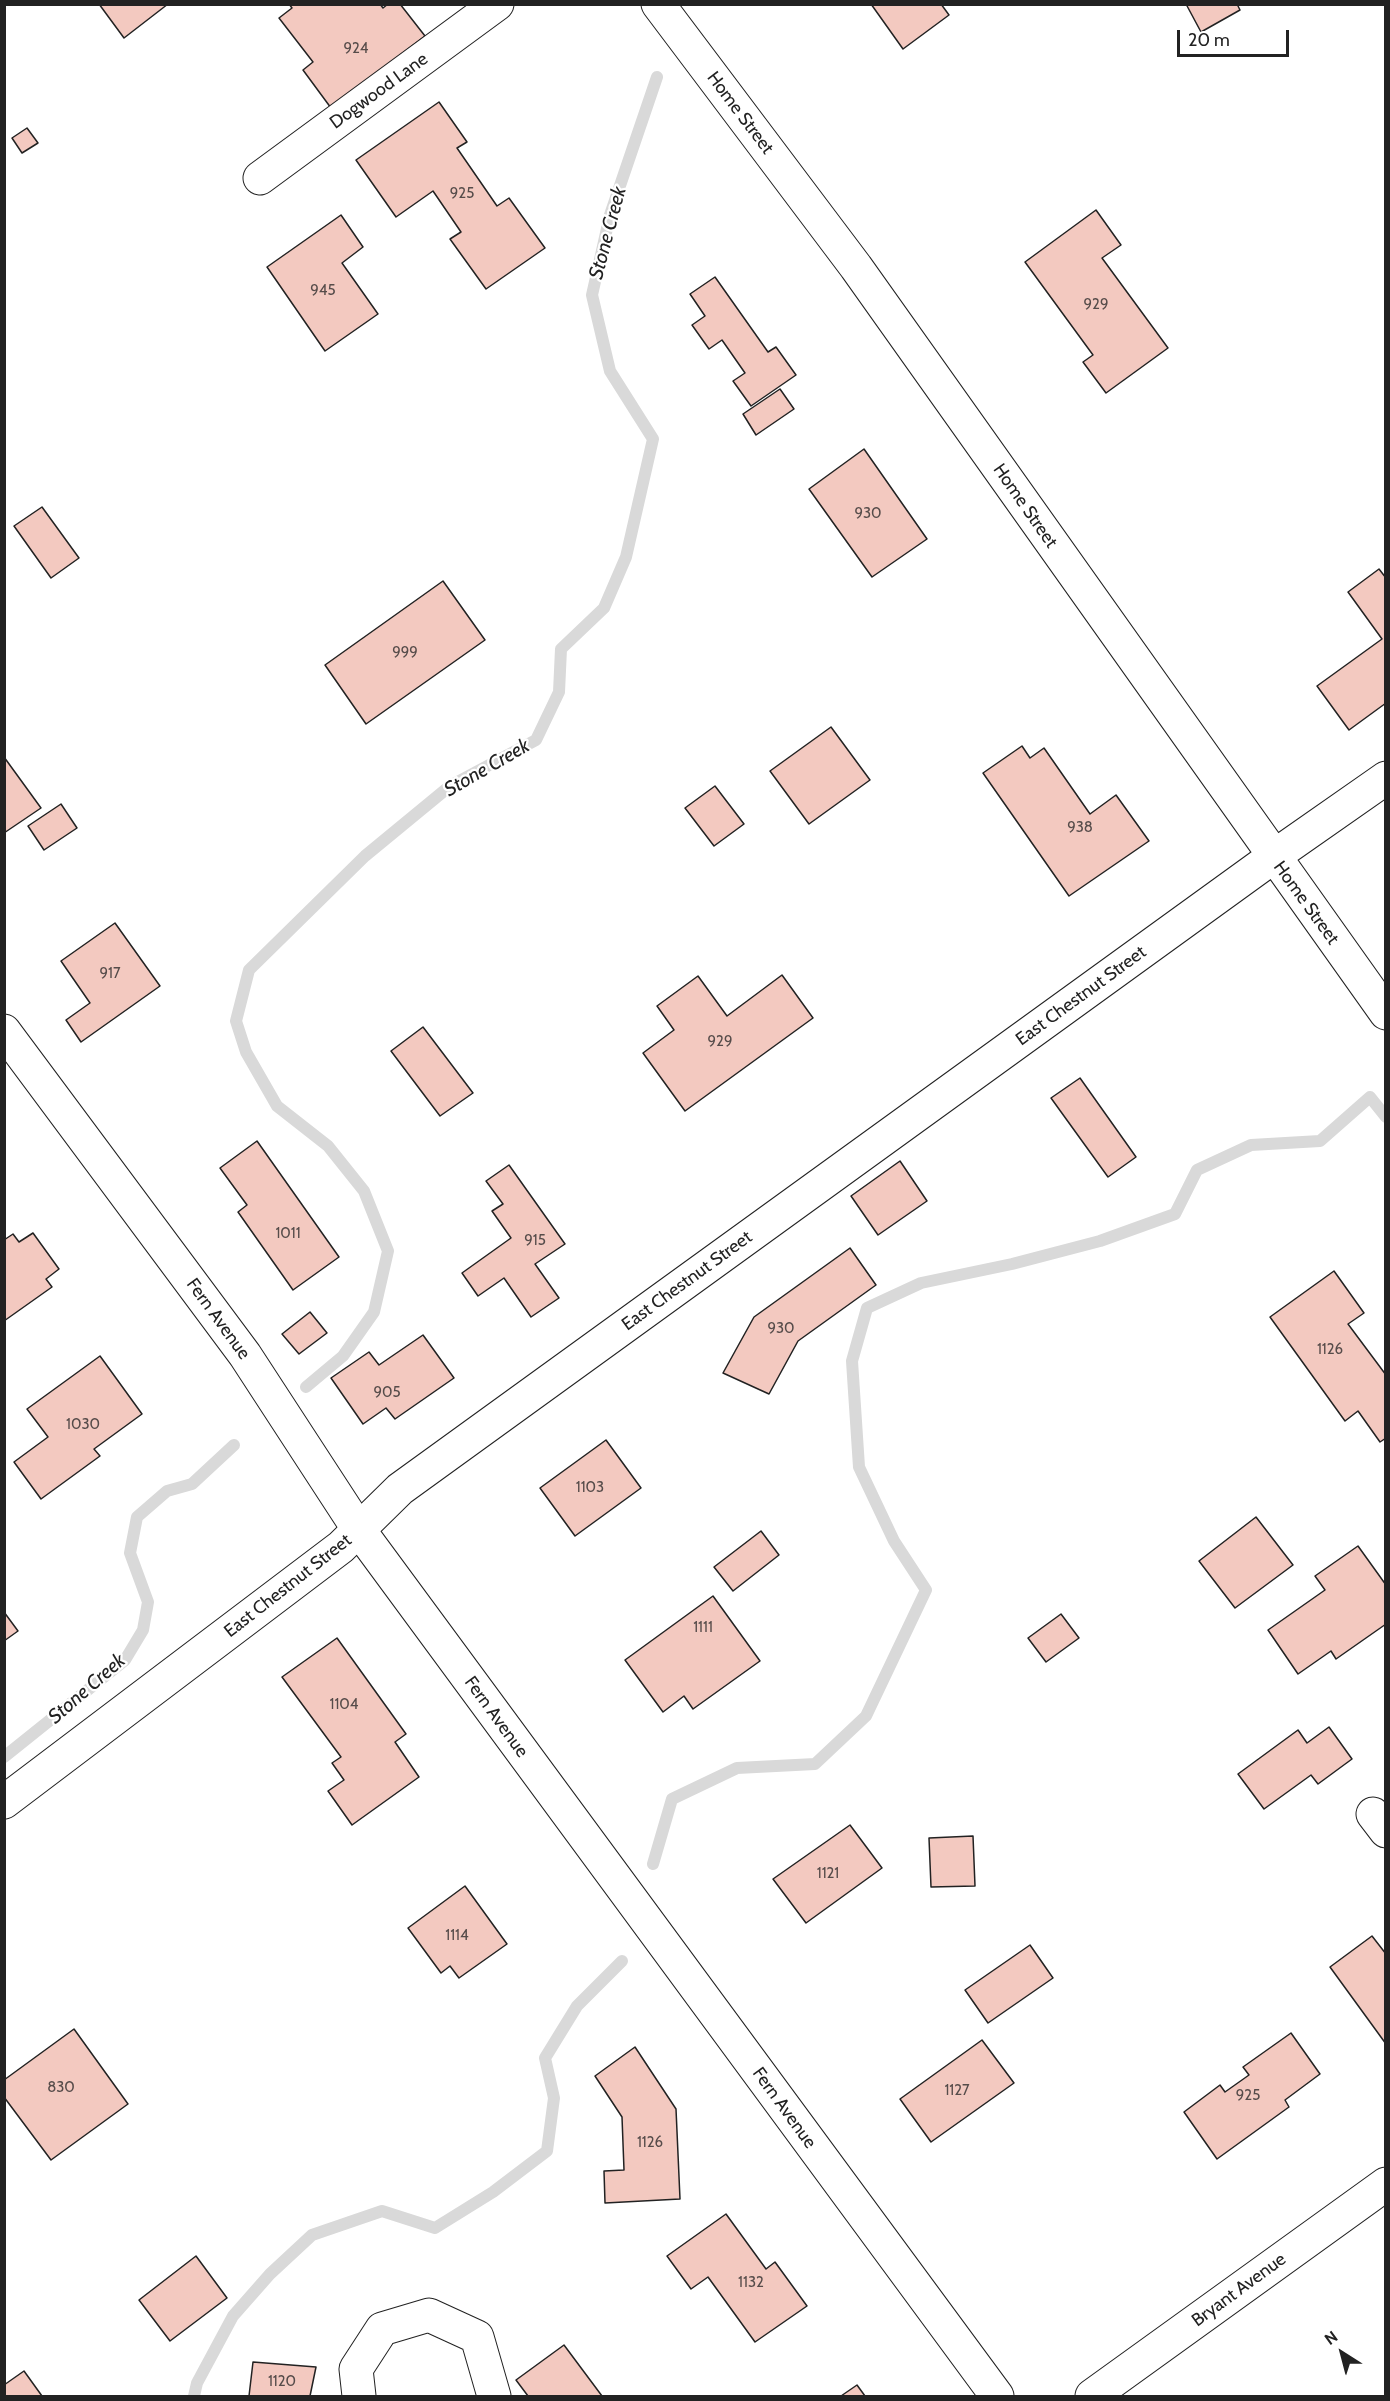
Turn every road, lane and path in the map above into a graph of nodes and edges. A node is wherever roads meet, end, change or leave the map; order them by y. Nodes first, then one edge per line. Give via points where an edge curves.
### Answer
1 (497, 4) edge
2 (658, 4) edge
3 (260, 178) dead end
4 (1386, 778) edge
5 (1273, 857) junction
6 (1386, 1013) edge
7 (4, 1031) edge
8 (359, 1530) junction
9 (4, 1802) edge
10 (1386, 2184) edge
11 (359, 2397) edge
12 (494, 2397) edge
13 (997, 2397) edge
14 (1092, 2397) edge

1 - 3 street, Dogwood Lane
2 - 5 street, Home Street via 856,267
4 - 5 street, East Chestnut Street
5 - 6 street, Home Street
5 - 8 street, East Chestnut Street via 399,1489
7 - 8 street, Fern Avenue via 245,1355
8 - 9 street, East Chestnut Street
8 - 13 street, Fern Avenue
10 - 14 street, Bryant Avenue
11 - 12 street via 356,2369 382,2329 429,2315 477,2337

